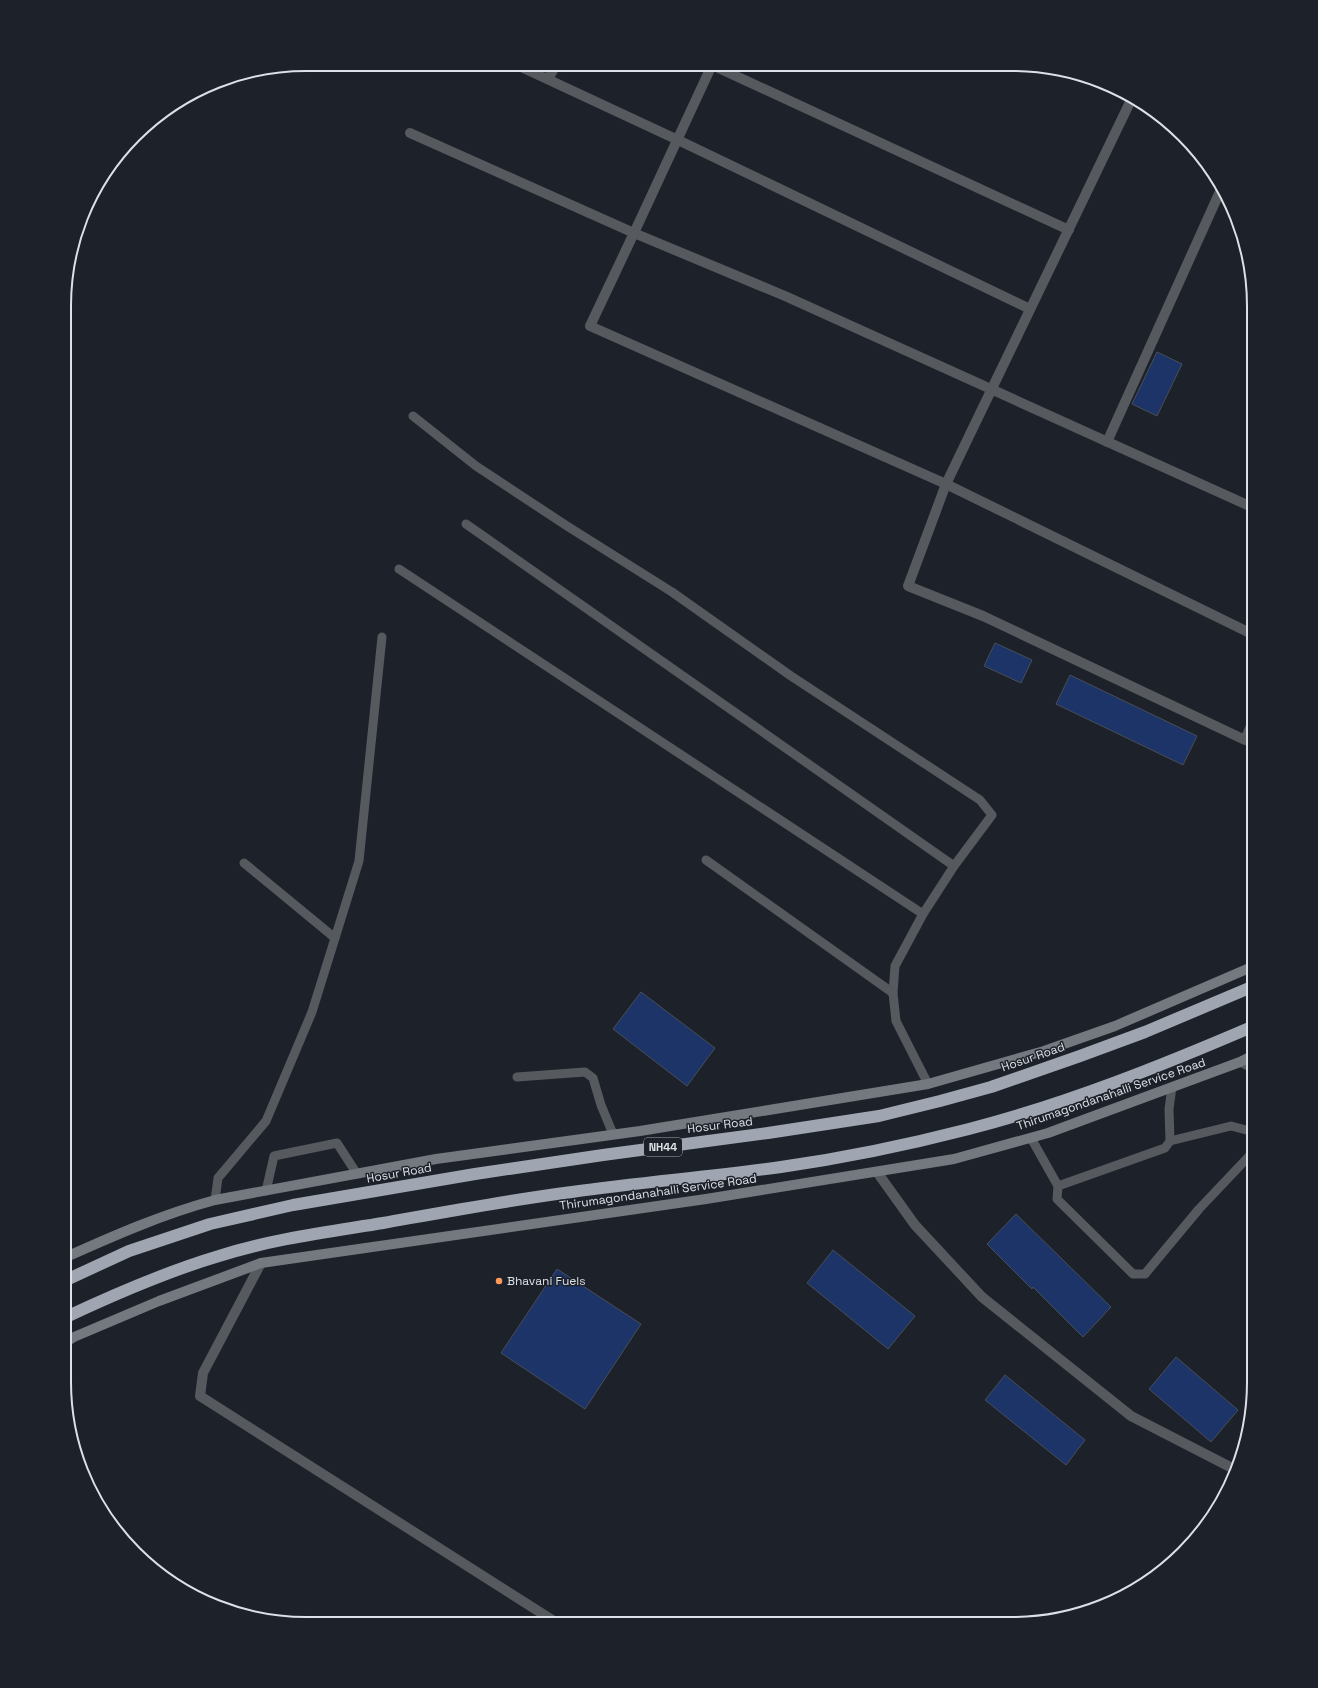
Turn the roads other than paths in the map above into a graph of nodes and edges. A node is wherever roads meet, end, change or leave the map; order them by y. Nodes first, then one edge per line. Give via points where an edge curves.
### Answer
1 (530, 71) edge
2 (553, 71) edge
3 (709, 71) edge
4 (725, 71) edge
5 (548, 79) junction
6 (1129, 103) edge
7 (410, 133) dead end
8 (678, 140) junction
9 (1219, 195) edge
10 (1069, 230) junction
11 (634, 233) junction
12 (1030, 309) junction
13 (990, 389) junction
14 (413, 416) dead end
15 (1107, 442) junction
16 (946, 484) junction
17 (1247, 505) edge
18 (466, 524) dead end
19 (399, 570) dead end
20 (1247, 632) edge
21 (382, 637) dead end
22 (1247, 735) edge
23 (706, 860) dead end
24 (244, 863) dead end
25 (954, 866) junction
26 (923, 914) junction
27 (335, 938) junction
28 (1247, 969) edge
29 (1247, 989) edge
30 (893, 993) junction
31 (1247, 1029) edge
32 (1247, 1058) edge
33 (1240, 1062) junction
34 (1247, 1066) edge
35 (517, 1076) dead end
36 (928, 1084) junction
37 (1172, 1087) junction
38 (1247, 1130) edge
39 (614, 1134) junction
40 (1031, 1138) junction
41 (1170, 1141) junction
42 (1247, 1158) edge
43 (877, 1172) junction
44 (357, 1174) junction
45 (1058, 1186) junction
46 (266, 1191) junction
47 (215, 1200) junction
48 (71, 1255) edge
49 (261, 1263) junction
50 (71, 1278) edge
51 (71, 1315) edge
52 (71, 1339) edge
53 (1231, 1467) edge
54 (546, 1617) edge

1 - 5 street
2 - 5 street
3 - 8 street
4 - 10 street
5 - 8 street
6 - 10 street
7 - 11 street
8 - 11 street
8 - 12 street
9 - 15 street
10 - 12 street
11 - 13 street via 785,296
11 - 16 street via 590,326
12 - 13 street
13 - 15 street
13 - 16 street
14 - 25 lane via 476,466 672,592 791,676 980,800 992,815
15 - 17 street
16 - 20 street
16 - 22 street via 908,586 983,616 1245,740
18 - 25 lane
19 - 26 lane
21 - 27 lane via 359,861
23 - 30 lane
24 - 27 lane
25 - 26 lane
26 - 30 lane via 895,966
27 - 47 lane via 312,1012 266,1121 218,1178
28 - 36 street via 1116,1026 1044,1051
29 - 50 highway, Hosur Road / NH44 via 1080,1056 991,1087 932,1103 879,1116 603,1154 293,1205 210,1224 129,1251
30 - 36 lane via 896,1021
31 - 51 highway via 1085,1093 962,1131 908,1144 781,1167 573,1191 257,1245 168,1272
32 - 33 street, Thirumagondanahalli Service Road
33 - 34 lane
33 - 37 street, Thirumagondanahalli Service Road
35 - 39 lane via 585,1072 593,1078
36 - 39 street
37 - 40 street, Thirumagondanahalli Service Road
37 - 41 lane via 1169,1109
38 - 41 lane via 1230,1126
39 - 44 street via 436,1159
40 - 43 street, Thirumagondanahalli Service Road via 954,1159
40 - 45 lane
41 - 45 lane via 1165,1148
42 - 45 lane via 1199,1209 1145,1274 1133,1274 1057,1199
43 - 49 street, Thirumagondanahalli Service Road
43 - 53 street via 915,1224 982,1296 1131,1416
44 - 46 street
44 - 46 lane via 337,1143 274,1156
46 - 47 street
47 - 48 street via 124,1232
49 - 52 street, Thirumagondanahalli Service Road via 159,1301
49 - 54 street via 203,1373 200,1396

